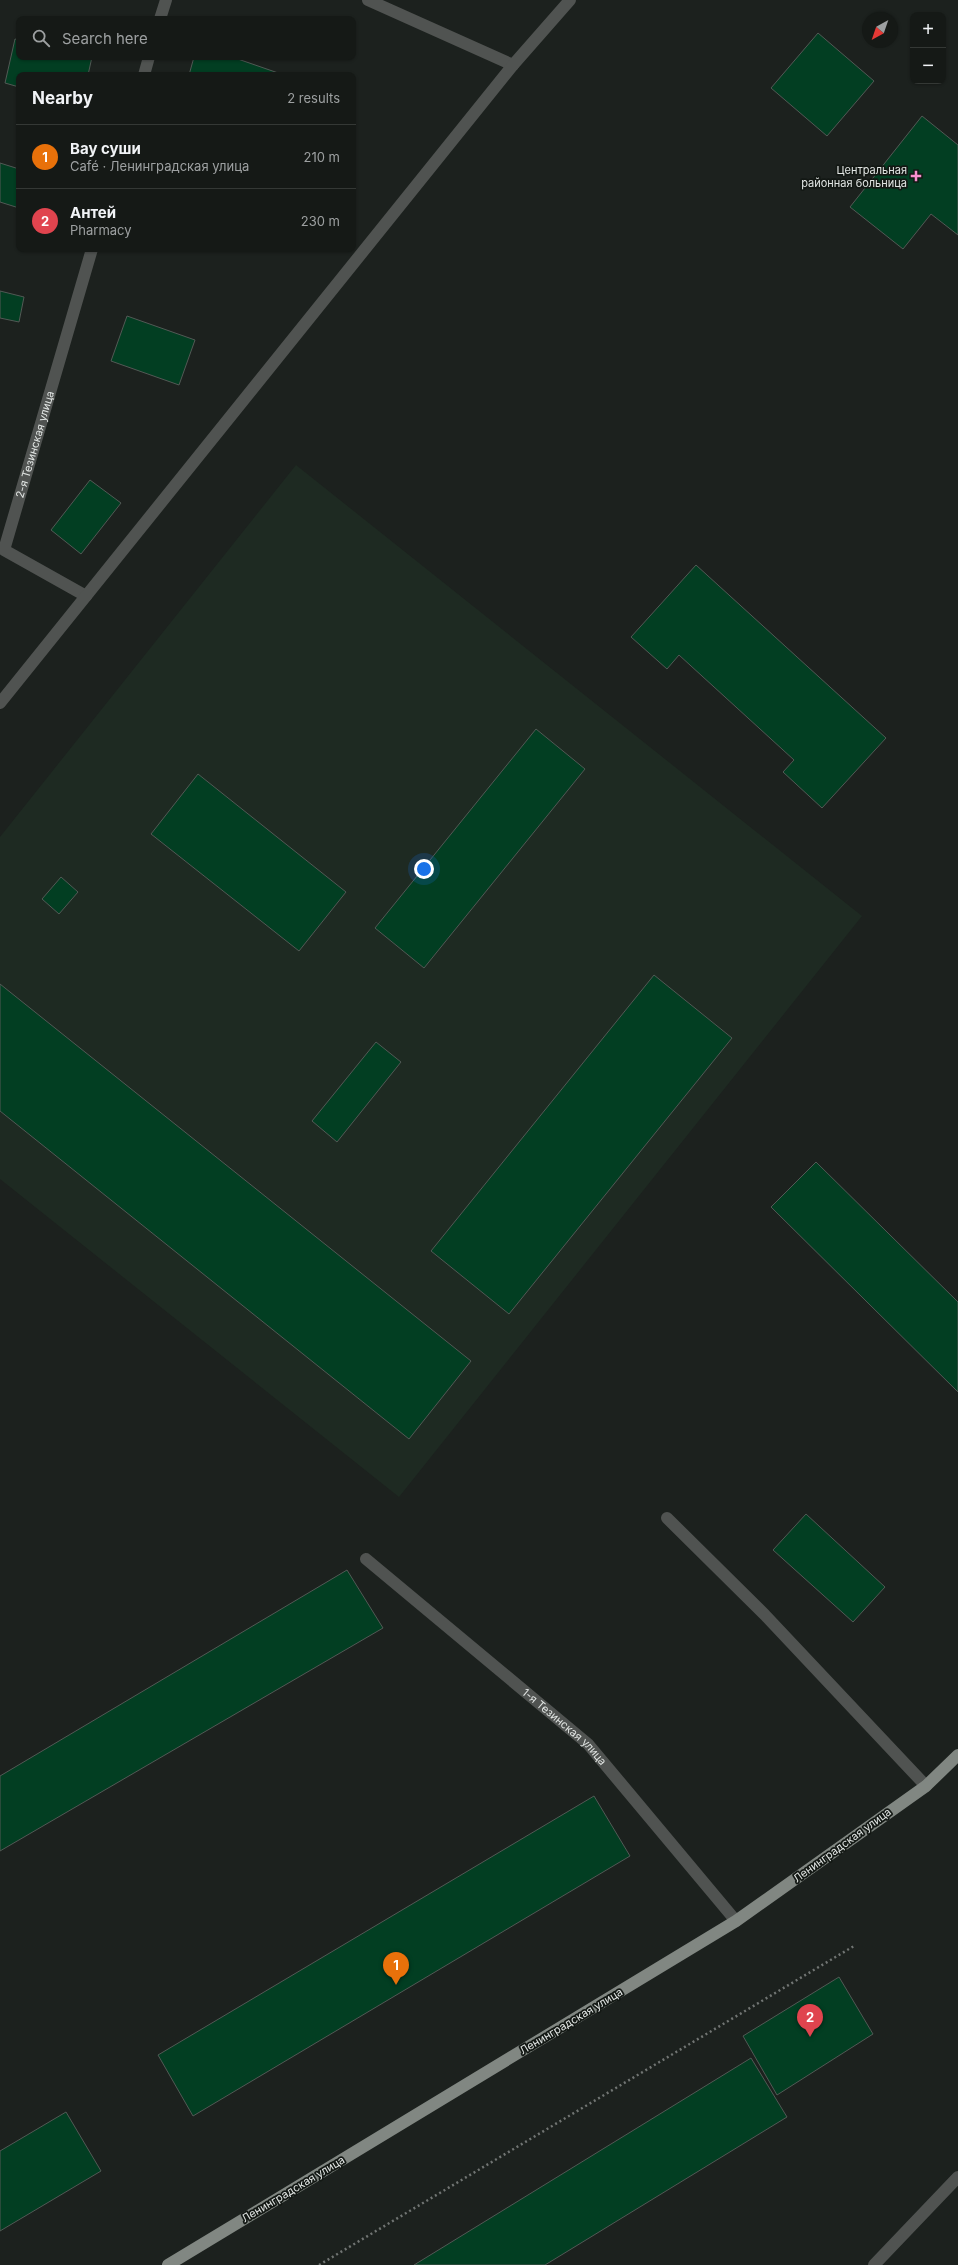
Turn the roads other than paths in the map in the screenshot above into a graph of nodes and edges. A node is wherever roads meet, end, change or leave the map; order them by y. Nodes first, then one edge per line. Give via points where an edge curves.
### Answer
1 (166, 0) edge
2 (368, 0) edge
3 (570, 0) edge
4 (161, 16) edge
5 (148, 60) edge
6 (513, 65) junction
7 (145, 72) edge
8 (91, 252) edge
9 (86, 596) junction
10 (0, 703) edge
11 (667, 1518) dead end
12 (366, 1559) dead end
13 (958, 1755) edge
14 (926, 1786) junction
15 (736, 1922) junction
16 (958, 2177) edge
17 (168, 2265) edge
18 (874, 2265) edge

1 - 4 street
2 - 6 street
3 - 6 street
5 - 7 street
6 - 9 street
8 - 9 street, 2-я Тезинская улица via 4,550
9 - 10 street
11 - 14 street via 765,1615
12 - 15 street, 1-я Тезинская улица via 588,1744
13 - 14 main road, Ленинградская улица
14 - 15 main road, Ленинградская улица
15 - 17 main road, Ленинградская улица
16 - 18 street

